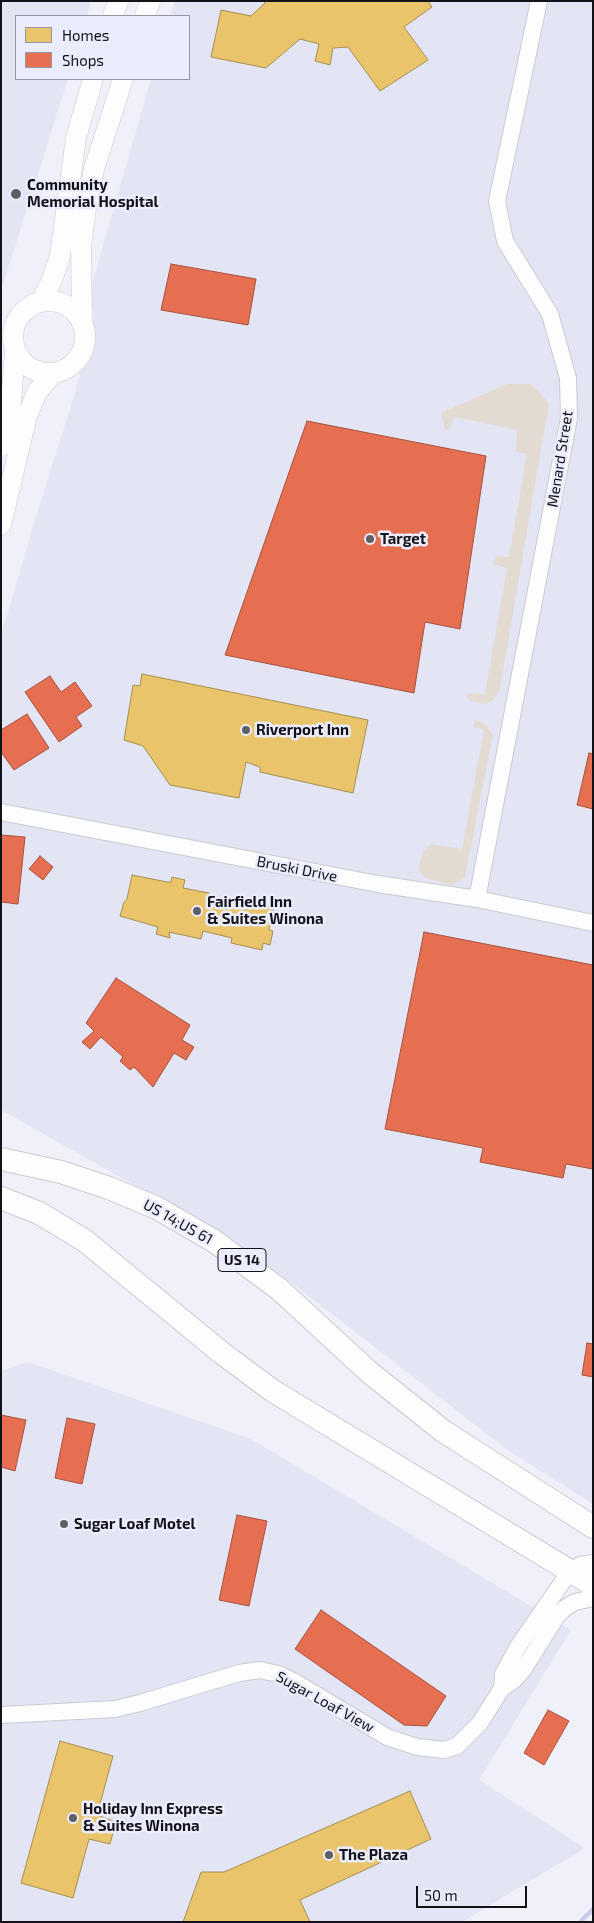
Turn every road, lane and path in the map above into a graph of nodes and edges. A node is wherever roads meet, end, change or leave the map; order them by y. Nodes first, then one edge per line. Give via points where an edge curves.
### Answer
1 (118, 1) edge
2 (150, 1) edge
3 (540, 1) edge
4 (113, 15) edge
5 (145, 15) edge
6 (92, 80) edge
7 (124, 80) edge
8 (41, 302) junction
9 (82, 322) junction
10 (16, 352) junction
11 (52, 374) junction
12 (1, 446) edge
13 (1, 525) edge
14 (1, 812) edge
15 (477, 899) junction
16 (593, 923) edge
17 (1, 1158) edge
18 (1, 1198) edge
19 (593, 1527) edge
20 (593, 1563) edge
21 (570, 1571) junction
22 (593, 1585) edge
23 (593, 1598) edge
24 (502, 1688) junction
25 (1, 1715) edge

1 - 4 main road
2 - 5 main road
3 - 15 street, Menard Street via 497,201 505,242 550,314 568,378 569,418
6 - 8 main road via 75,146 60,256
7 - 9 main road via 96,162 86,208 81,246
8 - 9 main road via 66,305
8 - 10 main road via 30,306 17,320 12,336
9 - 11 main road via 85,344 79,357 70,367
10 - 11 main road via 31,369
10 - 12 main road via 11,401
11 - 13 main road via 37,392 27,416
14 - 15 street, Bruski Drive via 344,878
15 - 16 street, Bruski Drive
17 - 19 highway, US 14;US 61 / US 14 via 110,1188 157,1208 214,1241 279,1289 369,1372 443,1431
18 - 21 highway via 39,1213 84,1240 273,1391
20 - 21 street
21 - 22 highway
21 - 24 street, Sugar Loaf View via 518,1645 503,1674
23 - 24 street, Sugar Loaf View via 574,1602 565,1608 523,1670
24 - 25 street, Sugar Loaf View via 469,1737 444,1750 417,1748 387,1737 294,1682 260,1670 115,1708

